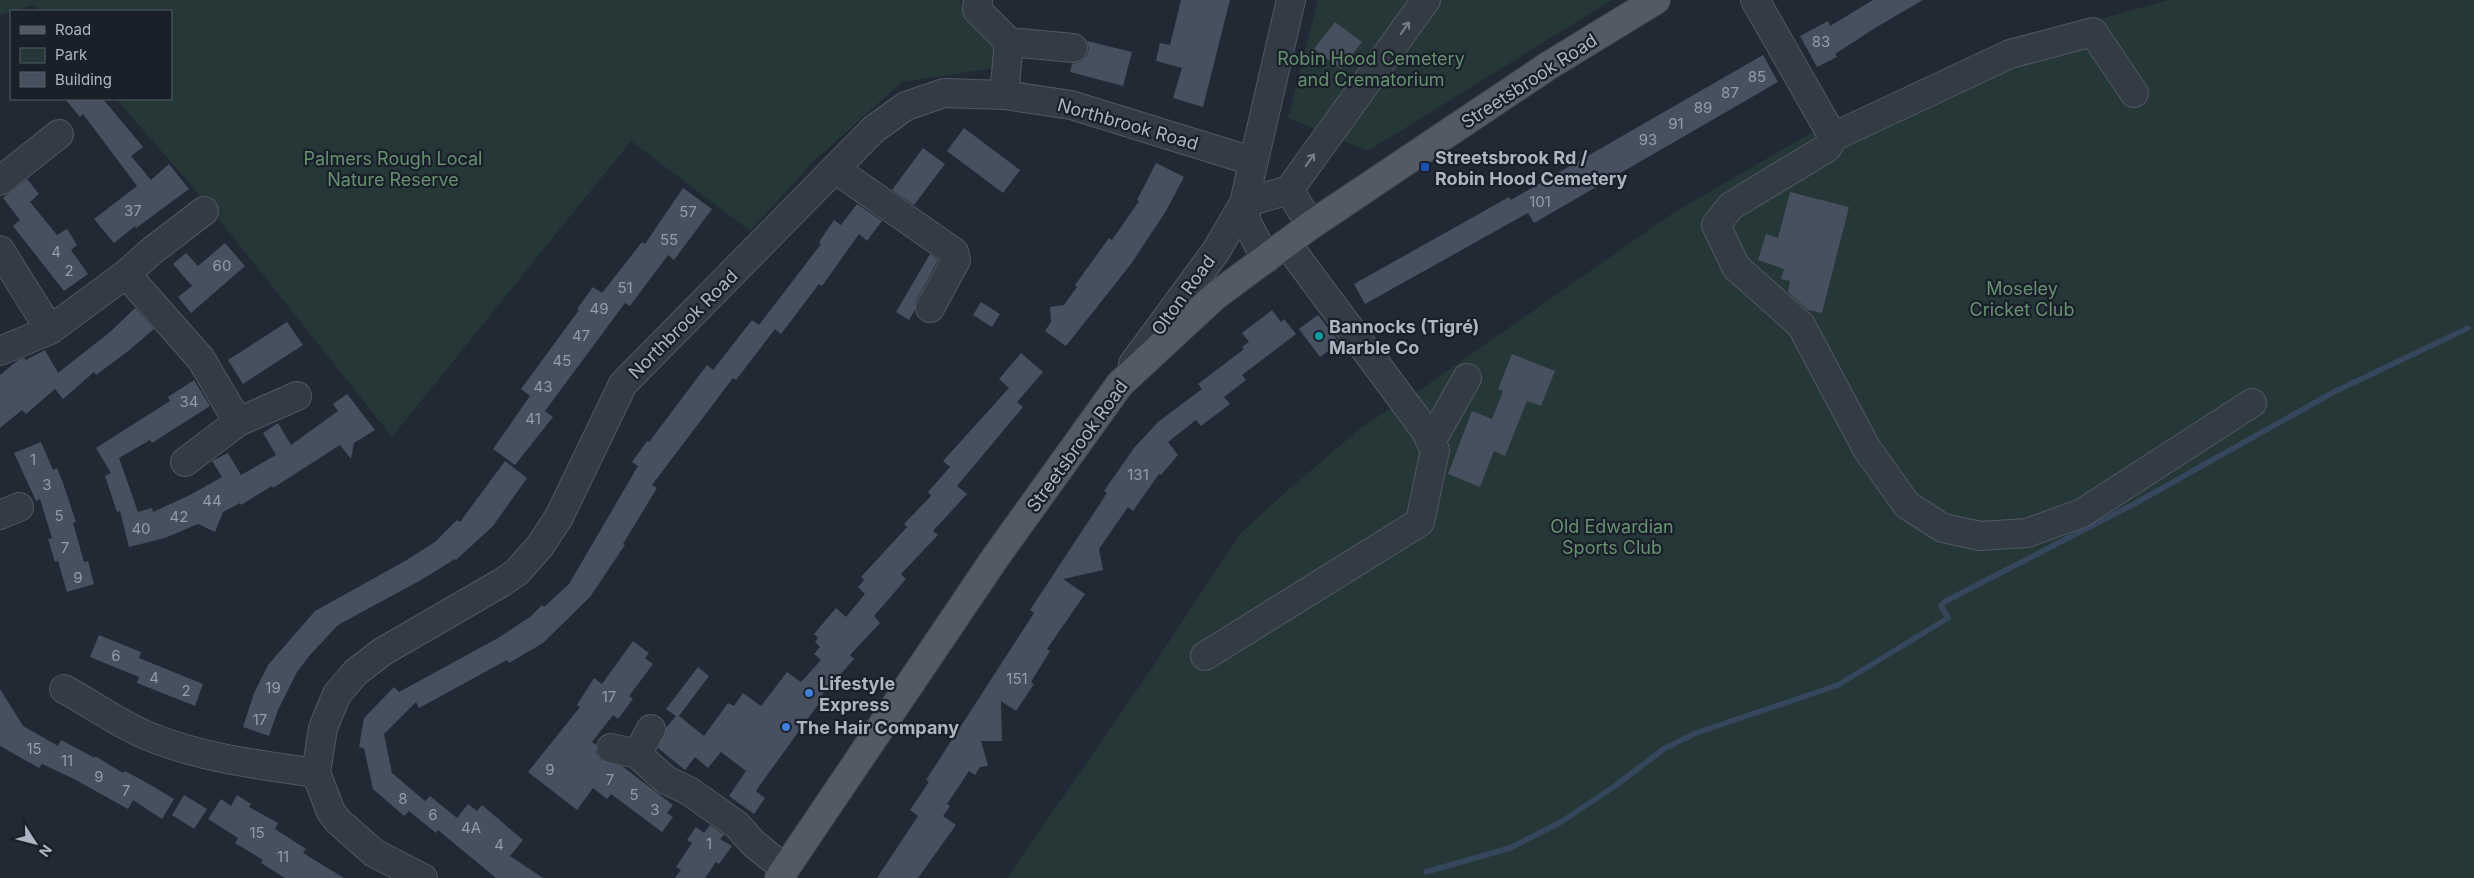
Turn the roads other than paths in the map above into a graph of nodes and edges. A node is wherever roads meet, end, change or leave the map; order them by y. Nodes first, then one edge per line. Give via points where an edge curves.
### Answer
1 (978, 0) edge
2 (1291, 0) edge
3 (1426, 0) edge
4 (1656, 0) edge
5 (1755, 0) edge
6 (1009, 42) junction
7 (1073, 48) dead end
8 (2134, 93) dead end
9 (1004, 95) junction
10 (59, 134) dead end
11 (1833, 137) junction
12 (1252, 161) junction
13 (835, 169) junction
14 (0, 181) edge
15 (1289, 190) junction
16 (1244, 203) junction
17 (204, 211) dead end
18 (1311, 225) junction
19 (0, 250) edge
20 (1276, 251) junction
21 (126, 274) junction
22 (930, 308) dead end
23 (50, 330) junction
24 (0, 352) edge
25 (1467, 378) dead end
26 (1120, 384) junction
27 (297, 396) dead end
28 (2252, 403) dead end
29 (238, 422) junction
30 (1431, 442) junction
31 (185, 462) dead end
32 (1205, 656) dead end
33 (64, 689) dead end
34 (651, 728) dead end
35 (611, 748) dead end
36 (637, 754) junction
37 (316, 773) junction
38 (782, 874) edge
39 (423, 878) edge

1 - 6 street via 977,10
2 - 12 street, Olton Road
15 -> 3 street
4 - 18 main road, Streetsbrook Road via 1548,66
5 - 11 street
6 - 7 street
6 - 9 street
8 - 11 street via 2093,32 2010,54
9 - 12 street, Northbrook Road via 1071,105
9 - 13 street, Northbrook Road via 944,93 906,106 874,129
10 - 14 street
11 - 28 street via 1828,148 1731,206 1716,225 1736,267 1801,325 1867,448 1907,505 1943,528 1980,536 2027,533 2082,513
12 - 16 street, Olton Road
13 - 22 street via 954,252 956,260
13 - 37 street, Northbrook Road via 623,384 560,517 517,572 382,652 345,682 326,720
15 - 16 street
15 - 18 street
16 - 20 street, Olton Road via 1247,223
16 - 26 street, Olton Road via 1216,251
17 - 21 street
18 - 20 main road, Streetsbrook Road
19 - 23 street
20 - 26 main road, Streetsbrook Road via 1215,296
20 - 30 street, Olton Road via 1425,430
21 - 23 street
21 - 29 street via 201,359
23 - 24 street
25 - 30 street
26 - 38 main road, Streetsbrook Road via 995,558
27 - 29 street
29 - 31 street
30 - 32 street via 1435,450 1420,522
33 - 37 street via 147,735 178,746 250,764
34 - 36 street
35 - 36 street
36 - 38 street via 666,780 689,791 737,825
37 - 39 street via 338,821 374,853

